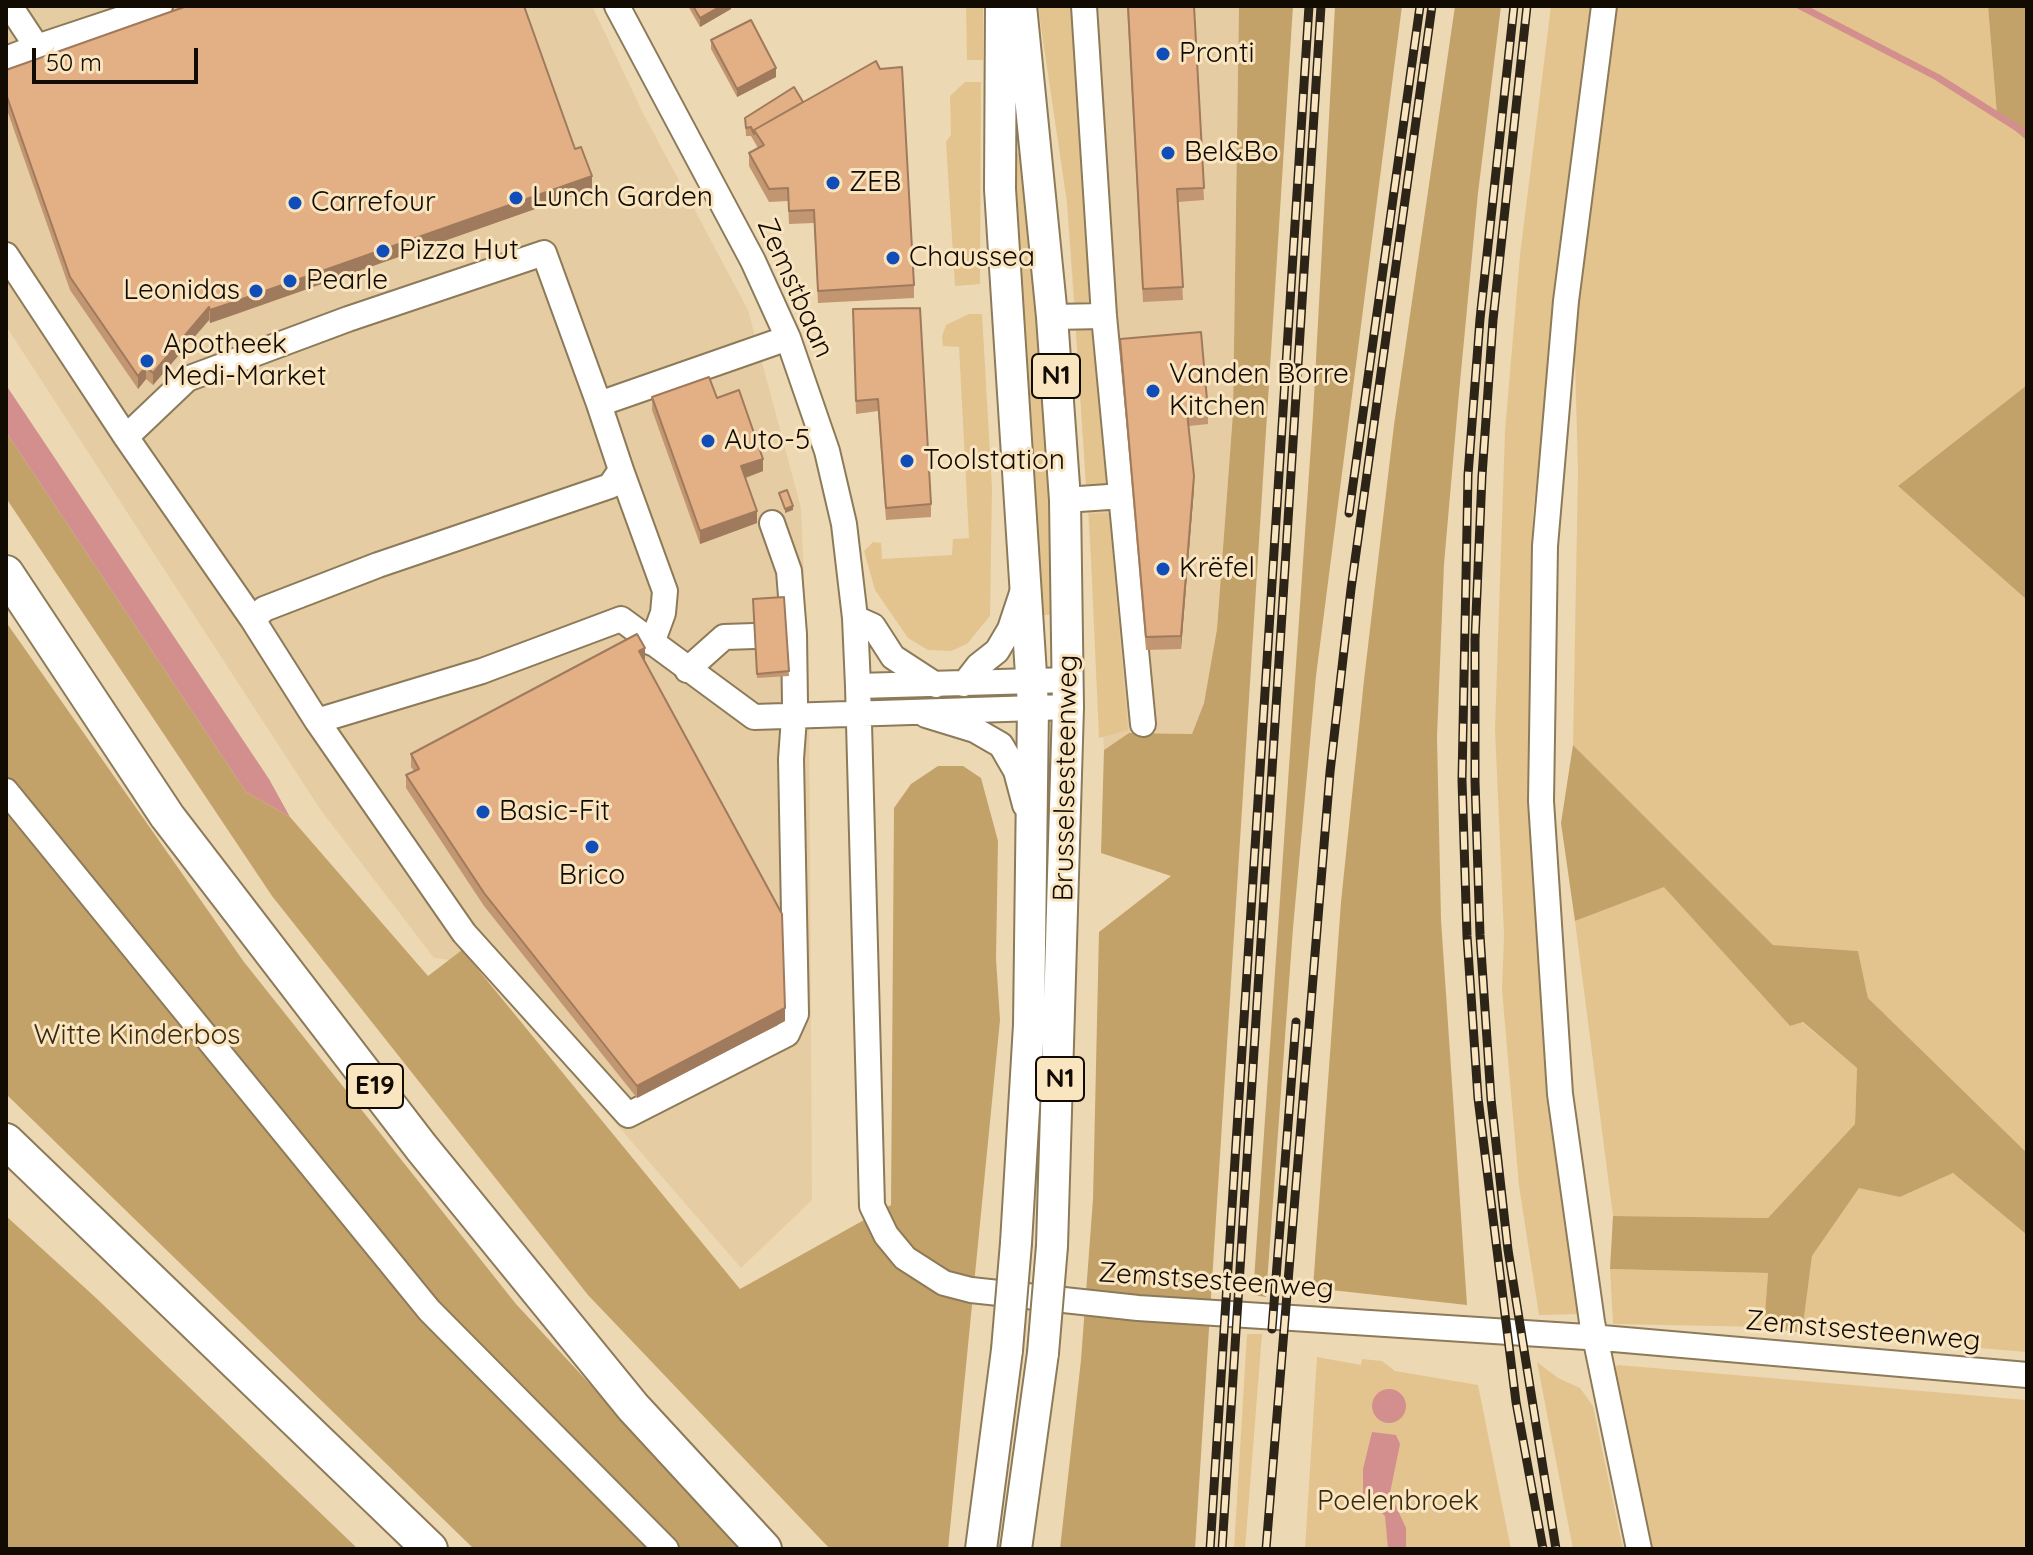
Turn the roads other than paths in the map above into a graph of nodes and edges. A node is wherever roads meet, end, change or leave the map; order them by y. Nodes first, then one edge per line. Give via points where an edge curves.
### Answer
1 (10, 6) edge
2 (160, 6) edge
3 (617, 6) edge
4 (1001, 6) edge
5 (1021, 6) edge
6 (1084, 6) edge
7 (1604, 6) edge
8 (37, 47) junction
9 (6, 59) edge
10 (559, 248) dead end
11 (6, 255) edge
12 (1104, 316) junction
13 (1052, 317) junction
14 (788, 338) junction
15 (592, 355) dead end
16 (599, 404) junction
17 (126, 437) junction
18 (621, 470) junction
19 (1123, 496) junction
20 (1065, 500) junction
21 (772, 523) dead end
22 (6, 573) edge
23 (1024, 588) junction
24 (855, 618) junction
25 (253, 620) junction
26 (755, 636) edge
27 (652, 643) junction
28 (687, 670) junction
29 (964, 684) junction
30 (936, 685) junction
31 (858, 686) junction
32 (1068, 693) junction
33 (1032, 694) junction
34 (916, 711) junction
35 (859, 714) junction
36 (794, 717) junction
37 (317, 721) junction
38 (1143, 724) dead end
39 (861, 771) joint
40 (6, 791) edge
41 (1030, 831) junction
42 (6, 1141) edge
43 (6, 1172) edge
44 (187, 1315) junction
45 (1595, 1337) junction
46 (2027, 1375) edge
47 (430, 1549) edge
48 (666, 1549) edge
49 (764, 1549) edge
50 (981, 1549) edge
51 (1016, 1549) edge
52 (1639, 1549) edge

1 - 8 street
2 - 8 street
3 - 14 street, Zemstbaan via 753,261
4 - 23 main road, Brusselsesteenweg / N1 via 1000,189
5 - 13 main road, Brusselsesteenweg / N1
6 - 12 street
7 - 45 street via 1566,301 1545,546 1540,708 1545,894 1560,1094
8 - 9 street
10 - 15 street
11 - 17 street
12 - 13 street
12 - 19 street
13 - 20 main road, Brusselsesteenweg / N1
14 - 16 street
14 - 24 street, Zemstbaan via 827,451 844,524
16 - 17 street via 544,253 187,379
16 - 18 street
17 - 25 street
18 - 25 street via 610,486 378,565 264,609
18 - 27 street via 665,591
19 - 20 street
19 - 38 street
20 - 32 main road, Brusselsesteenweg / N1
21 - 36 street via 789,571
22 - 49 highway, E19 via 167,816 421,1147 633,1407
23 - 29 street via 997,651
23 - 33 main road, Brusselsesteenweg / N1
24 - 30 street via 873,626 893,657
24 - 31 street, Zemstbaan
25 - 37 street
26 - 28 street via 724,637
27 - 28 street
27 - 37 street via 621,619 482,671
28 - 36 street via 754,717
29 - 30 street
29 - 33 street
30 - 31 street
31 - 35 street, Zemstbaan
32 - 33 street
32 - 51 main road, Brusselsesteenweg / N1, bridge via 1052,1246
33 - 34 street
33 - 41 main road, Brusselsesteenweg / N1
34 - 35 street
34 - 41 street via 975,730 1001,745 1016,771
35 - 36 street
35 - 39 street, Zemstbaan
36 - 37 street via 796,1014 787,1034 628,1115 464,933
39 - 45 street, Zemstsesteenweg via 872,1206 905,1258 944,1283 971,1290 1171,1311
40 - 48 street via 429,1310
41 - 50 main road, Brusselsesteenweg / N1, bridge via 1029,1025 1016,1243
42 - 44 highway
43 - 44 highway
44 - 47 highway
45 - 46 street, Zemstsesteenweg
45 - 52 street

